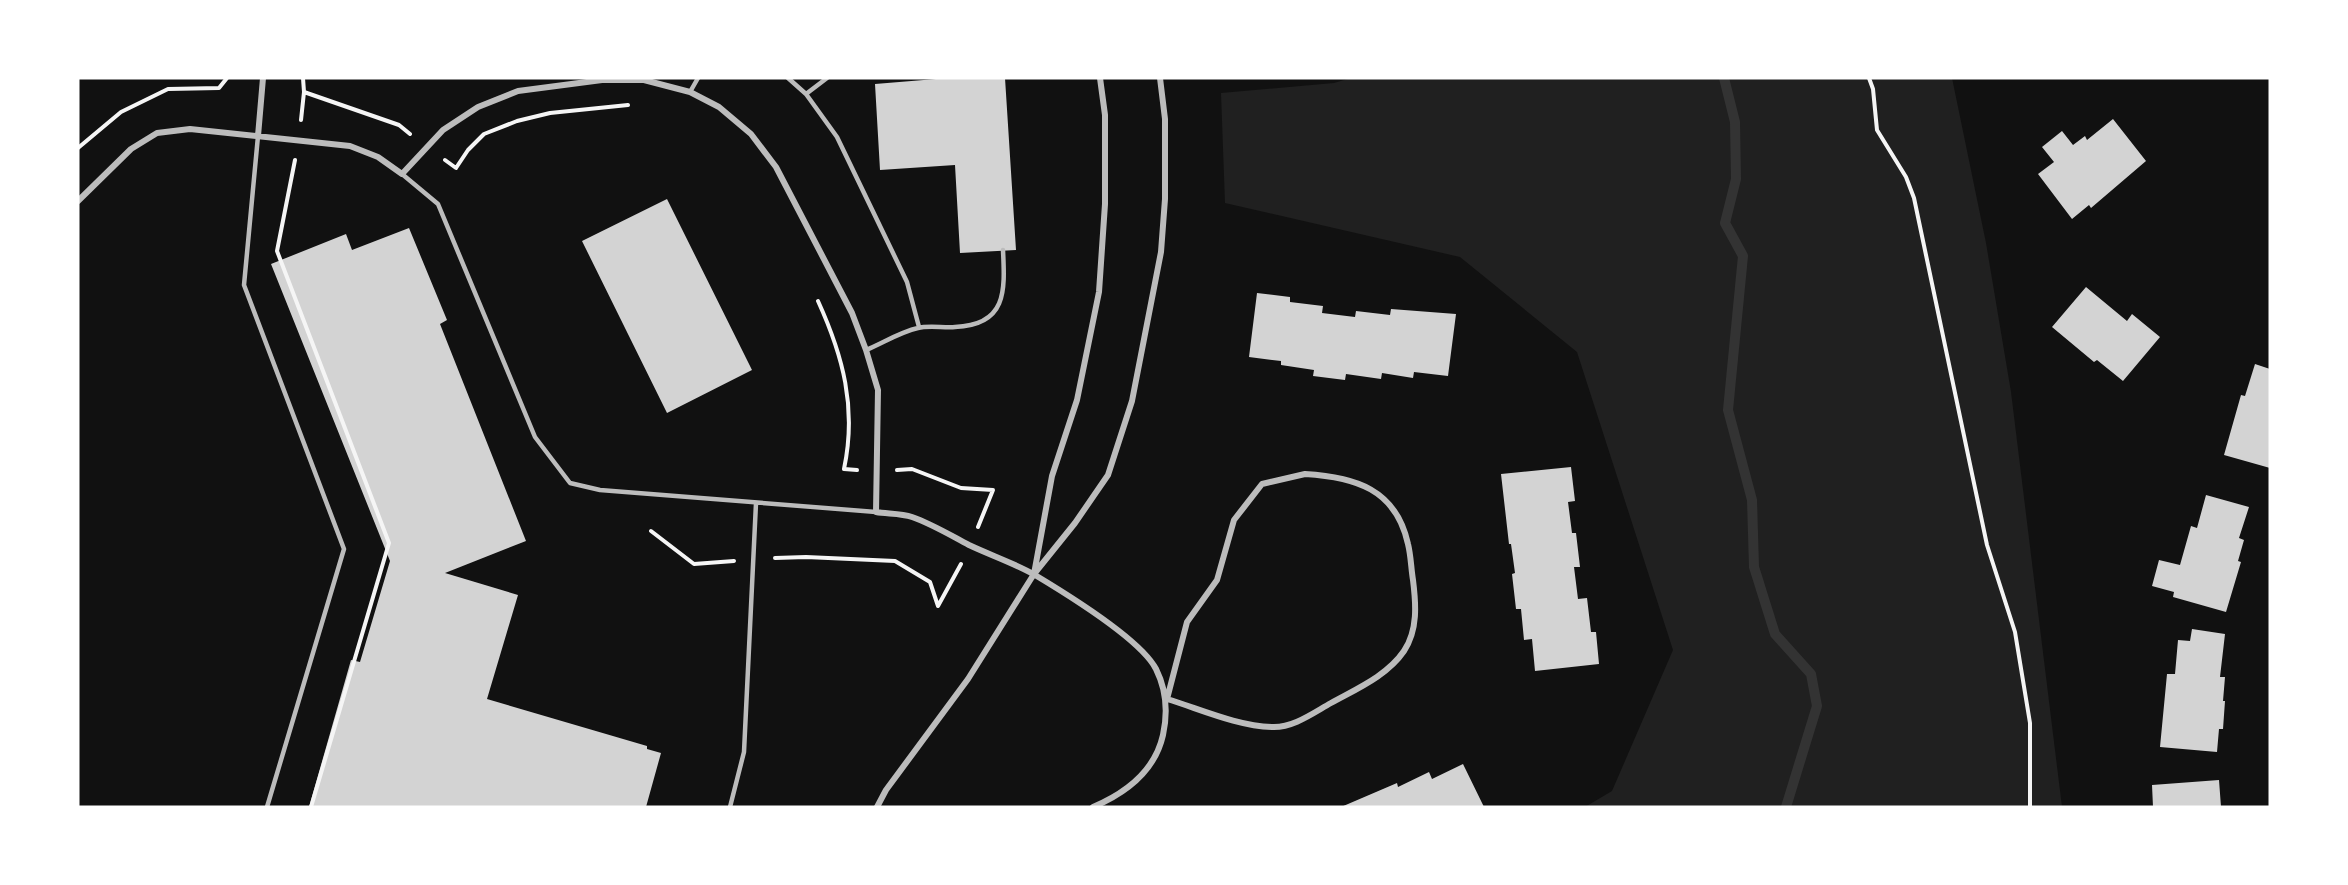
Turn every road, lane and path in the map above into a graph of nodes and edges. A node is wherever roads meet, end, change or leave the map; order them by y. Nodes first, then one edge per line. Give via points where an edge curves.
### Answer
1 (227, 78) edge
2 (263, 78) edge
3 (303, 78) edge
4 (698, 78) edge
5 (788, 78) edge
6 (827, 78) edge
7 (1100, 78) edge
8 (1160, 78) edge
9 (1869, 78) edge
10 (690, 92) junction
11 (806, 94) junction
12 (636, 104) dead end
13 (258, 135) junction
14 (427, 147) junction
15 (78, 148) edge
16 (402, 174) junction
17 (78, 201) edge
18 (1003, 250) dead end
19 (815, 295) dead end
20 (919, 327) junction
21 (866, 350) junction
22 (876, 470) junction
23 (756, 503) junction
24 (876, 512) junction
25 (651, 531) dead end
26 (970, 545) junction
27 (753, 559) junction
28 (1034, 574) junction
29 (1167, 699) junction
30 (267, 807) edge
31 (730, 807) edge
32 (877, 807) edge
33 (1093, 807) edge
34 (2030, 807) edge

1 - 15 path via 219,88 168,89 121,112
2 - 13 street
3 - 14 path via 304,92 399,124
4 - 10 lane
5 - 11 lane
6 - 11 lane
7 - 28 street via 1105,116 1105,204 1099,292 1077,399 1052,476
8 - 28 street via 1165,119 1164,220 1132,401 1108,475
9 - 34 path via 1877,130 1906,177 1914,198 1987,545 2015,632 2030,723
10 - 14 street via 644,80 602,80 518,91 477,106 443,130
10 - 21 street via 718,107 751,134 776,167 852,313
11 - 20 lane via 837,137 907,282
12 - 14 path via 550,113 517,121 484,134 456,168
13 - 16 street via 350,146 378,157
13 - 17 street via 190,129 157,133 131,149
13 - 30 lane via 244,285 344,549
14 - 16 street
16 - 23 lane via 438,204 535,437 570,483 600,490
18 - 20 lane via 1005,287 998,308 985,320 964,327
19 - 22 path via 841,359 849,402 849,445 844,470
20 - 21 lane
21 - 22 street via 878,390
22 - 24 street
22 - 26 path via 912,469 962,488 993,490
23 - 24 lane
23 - 27 lane
24 - 26 street via 909,516
25 - 27 path via 694,564
26 - 27 path via 938,606 930,582 895,561
26 - 28 street
27 - 31 lane via 744,752
28 - 29 street via 1128,638 1155,668
28 - 32 street via 969,679
29 - 29 street via 1187,622 1217,580 1234,520 1262,484 1305,474 1334,476 1365,484 1392,507 1408,543 1415,620 1404,651 1381,675 1299,721 1275,727 1250,724
29 - 33 street via 1161,742 1150,766 1113,799

